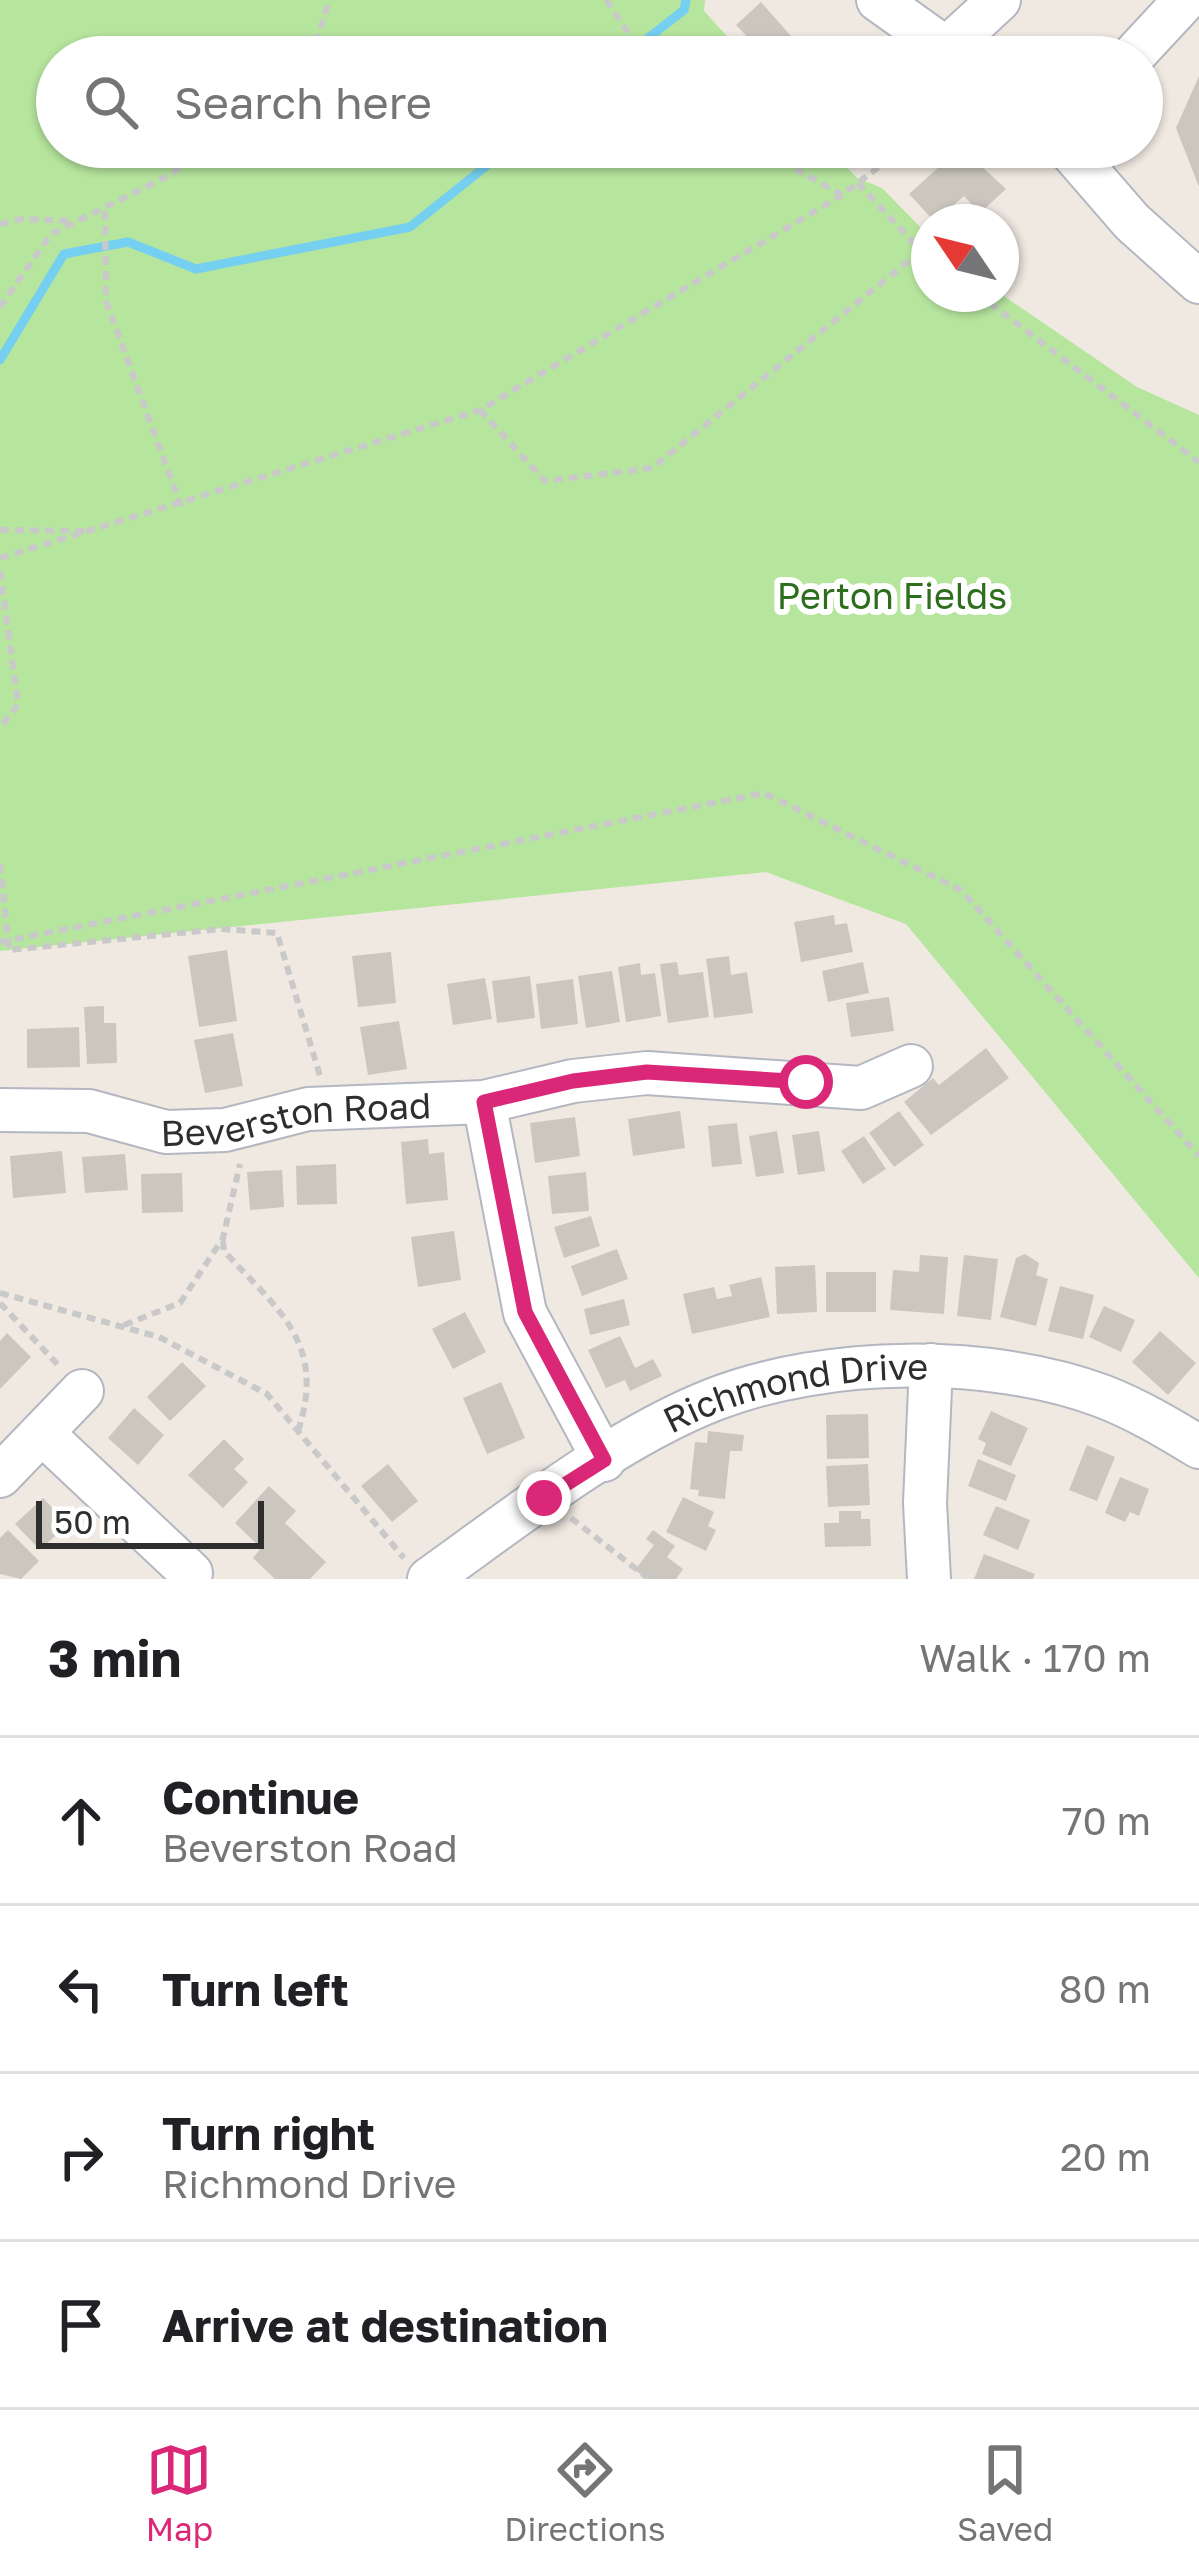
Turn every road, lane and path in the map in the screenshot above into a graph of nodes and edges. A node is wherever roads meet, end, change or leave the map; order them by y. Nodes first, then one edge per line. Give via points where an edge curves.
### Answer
1 (328, 0) edge
2 (606, 0) edge
3 (878, 0) edge
4 (999, 0) edge
5 (1185, 0) edge
6 (318, 36) edge
7 (631, 36) edge
8 (929, 36) edge
9 (966, 36) edge
10 (1152, 36) edge
11 (179, 168) edge
12 (794, 168) edge
13 (877, 168) edge
14 (1086, 168) edge
15 (857, 183) junction
16 (842, 195) junction
17 (105, 211) junction
18 (80, 221) junction
19 (0, 224) edge
20 (911, 240) edge
21 (911, 258) edge
22 (1199, 283) edge
23 (0, 307) edge
24 (1002, 312) edge
25 (480, 410) junction
26 (1199, 462) edge
27 (181, 506) junction
28 (0, 530) edge
29 (94, 531) junction
30 (0, 558) edge
31 (0, 571) edge
32 (0, 728) edge
33 (0, 864) edge
34 (4, 941) edge
35 (911, 1066) dead end
36 (484, 1102) junction
37 (329, 1108) junction
38 (0, 1110) edge
39 (246, 1125) junction
40 (1199, 1156) edge
41 (223, 1238) junction
42 (0, 1293) edge
43 (0, 1303) edge
44 (121, 1327) junction
45 (931, 1366) junction
46 (82, 1391) joint
47 (298, 1431) junction
48 (43, 1434) junction
49 (1199, 1447) edge
50 (604, 1460) junction
51 (0, 1476) edge
52 (544, 1498) junction
53 (418, 1571) edge
54 (191, 1573) dead end
55 (650, 1579) edge
56 (929, 1579) edge

1 - 6 path
2 - 7 path
3 - 8 street
4 - 9 street
5 - 10 street
11 - 17 path
12 - 16 path
13 - 15 path
14 - 22 street
15 - 16 path
15 - 20 path
16 - 25 path
17 - 18 path
17 - 27 path via 106,301
18 - 19 path
18 - 23 path via 52,234
21 - 25 path via 652,468 545,481
24 - 26 path
25 - 27 path
27 - 29 path
28 - 29 path
29 - 30 path
31 - 32 path via 18,704
33 - 34 path
34 - 37 path via 9,950 221,929 278,933
34 - 40 path via 764,793 962,890
35 - 36 street, Beverston Road via 862,1088 647,1072
36 - 37 street, Beverston Road
36 - 50 street via 525,1312
37 - 39 street, Beverston Road
38 - 39 street, Beverston Road via 89,1111 166,1132
39 - 41 path
41 - 44 path via 180,1303
41 - 47 path via 224,1251 296,1331 308,1366
42 - 44 path
43 - 46 path
44 - 47 path via 159,1337 267,1394
45 - 49 street, Richmond Drive via 1100,1395
45 - 50 street, Richmond Drive via 780,1377 711,1401
45 - 56 street
46 - 48 street
47 - 53 path
48 - 51 street
48 - 54 street
50 - 52 street, Richmond Drive
52 - 53 street, Richmond Drive
52 - 55 path

